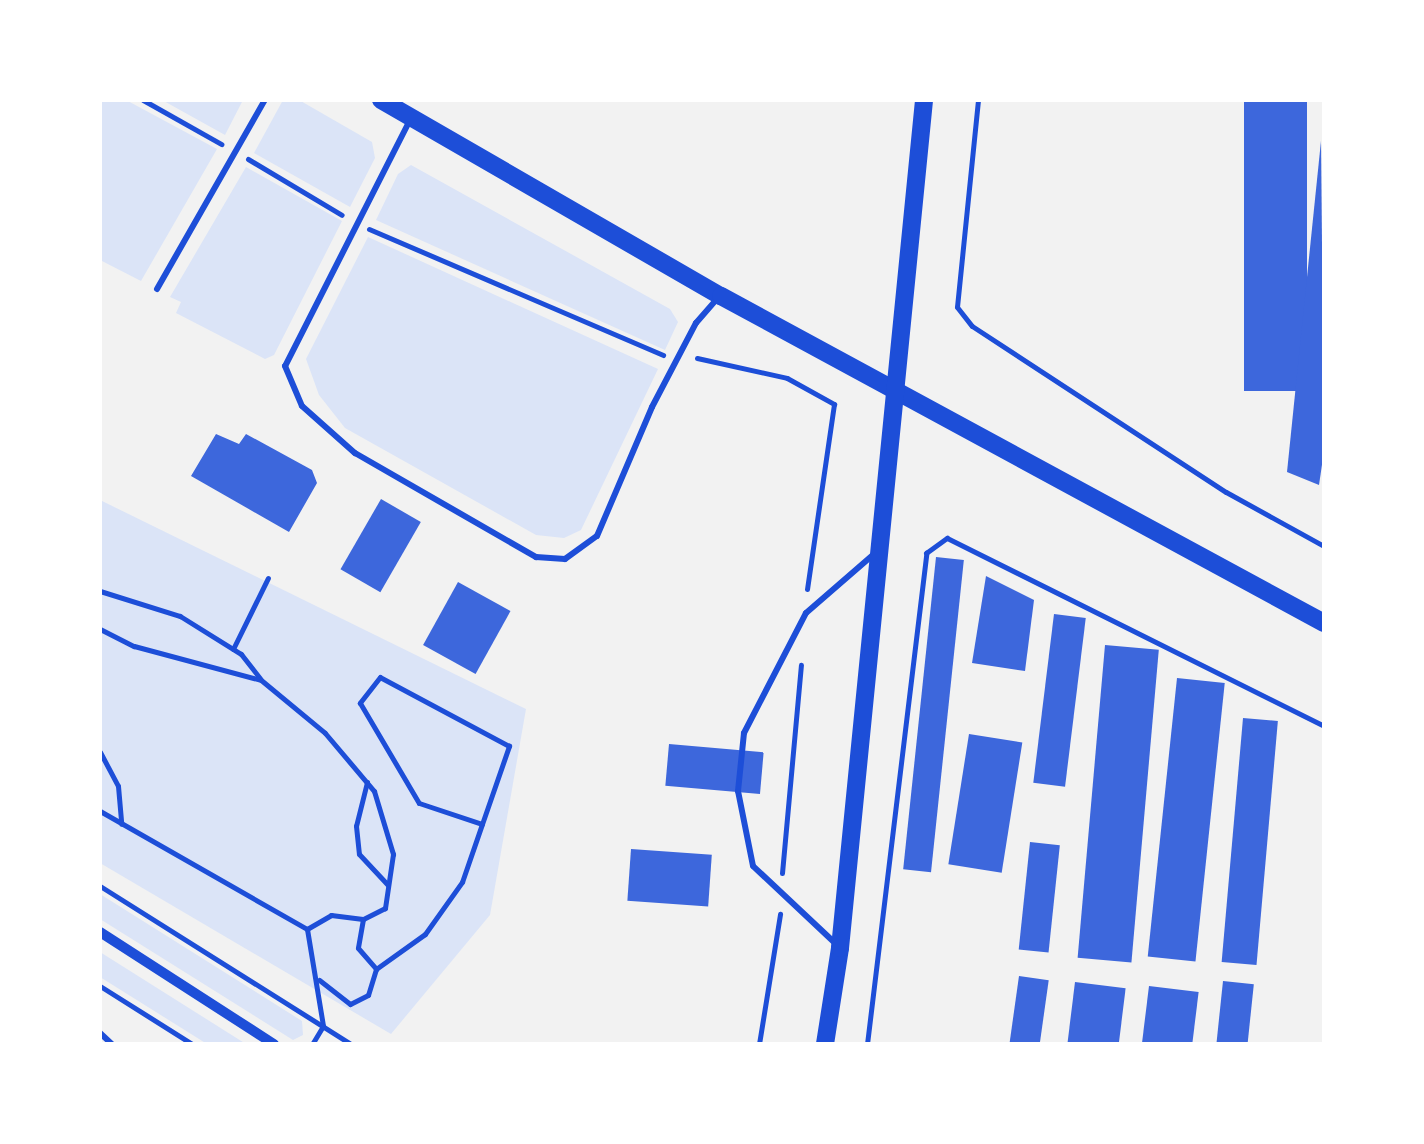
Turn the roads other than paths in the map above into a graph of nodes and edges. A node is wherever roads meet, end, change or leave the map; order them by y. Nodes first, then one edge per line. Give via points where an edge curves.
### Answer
1 (265, 100) edge
2 (381, 100) edge
3 (924, 100) edge
4 (411, 117) junction
5 (157, 289) dead end
6 (721, 296) junction
7 (898, 394) junction
8 (875, 554) junction
9 (1324, 623) edge
10 (100, 932) edge
11 (840, 948) junction
12 (100, 1033) edge
13 (112, 1044) edge
14 (274, 1044) edge
15 (825, 1044) edge

1 - 5 lane
2 - 4 street
3 - 7 street
4 - 6 street
4 - 6 lane via 286,366 302,406 355,453 464,518 536,557 565,559 598,536 652,408 696,323
6 - 7 street
7 - 8 street
7 - 9 street
8 - 11 street
8 - 11 lane via 806,613 744,733 738,791 754,866
10 - 14 street
11 - 15 street
12 - 13 lane

